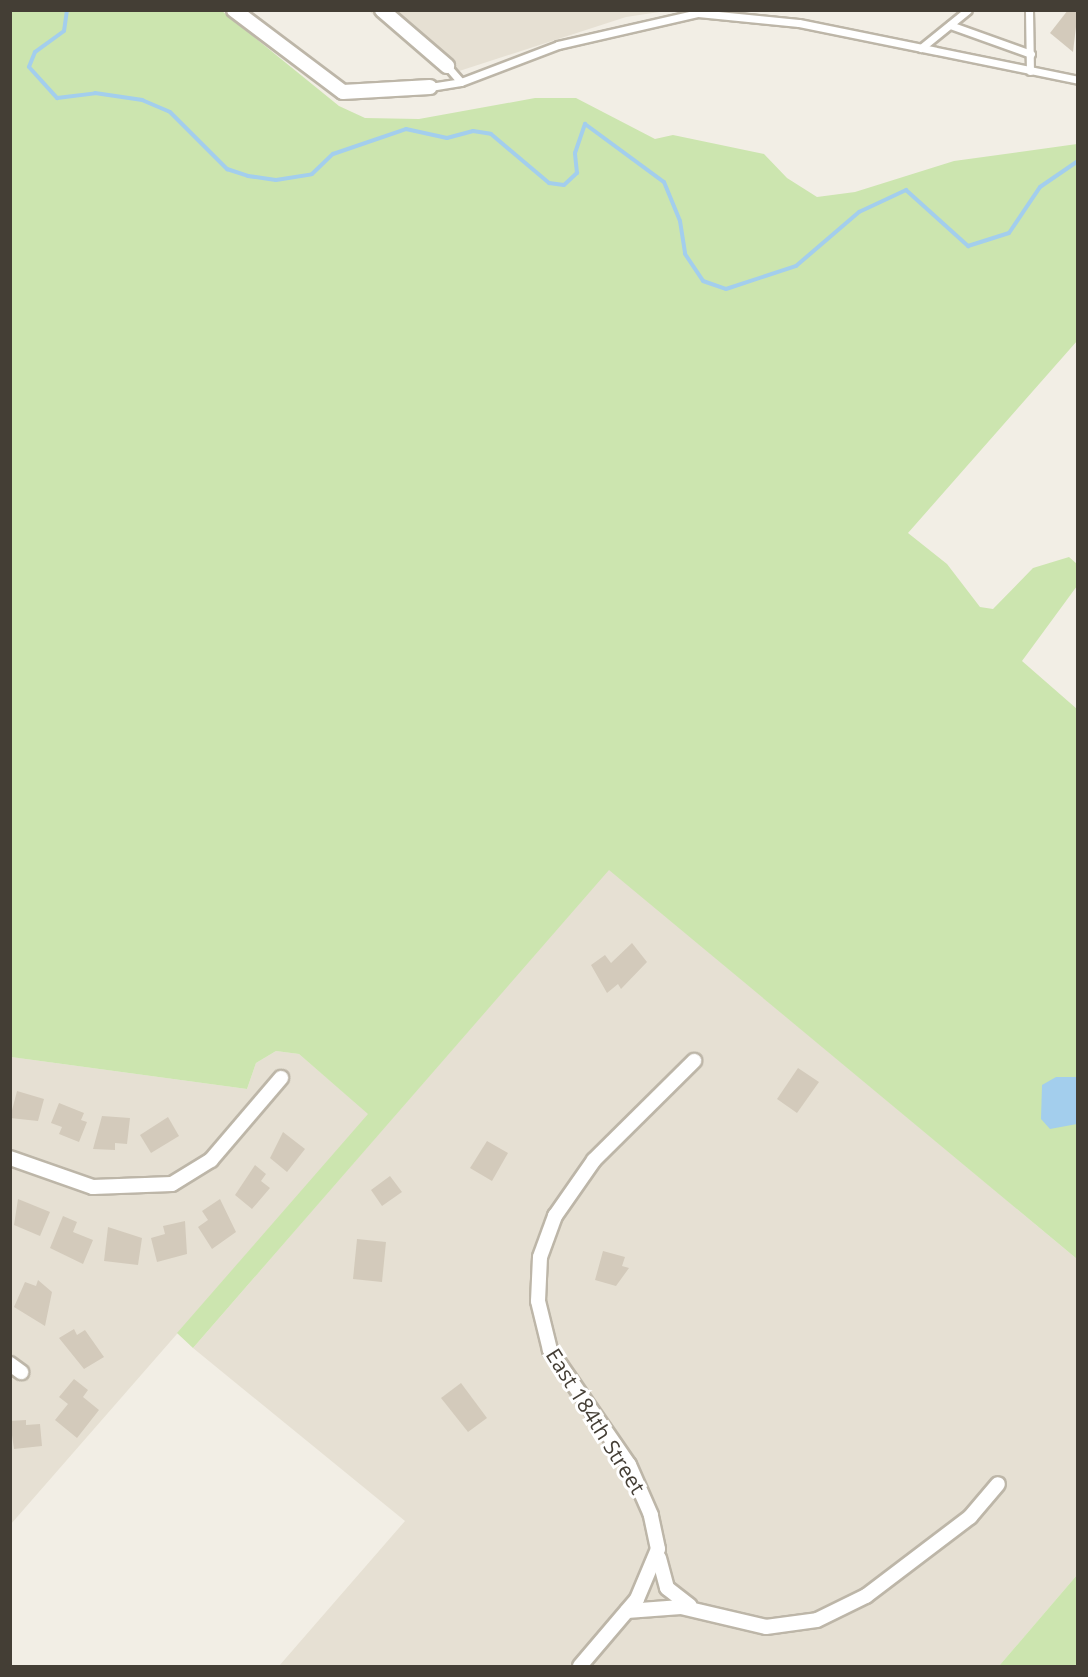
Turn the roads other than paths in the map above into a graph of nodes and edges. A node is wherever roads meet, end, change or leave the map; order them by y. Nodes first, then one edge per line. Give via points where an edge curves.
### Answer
1 (234, 10) edge
2 (382, 10) edge
3 (968, 10) edge
4 (1029, 10) edge
5 (950, 25) junction
6 (921, 48) junction
7 (1031, 54) junction
8 (447, 66) joint
9 (1030, 71) junction
10 (1077, 80) edge
11 (461, 82) junction
12 (430, 87) joint
13 (694, 1061) dead end
14 (281, 1078) dead end
15 (10, 1158) edge
16 (998, 1484) dead end
17 (658, 1549) junction
18 (698, 1610) junction
19 (627, 1611) junction
20 (580, 1666) edge

1 - 12 street via 343,93
2 - 8 street
3 - 5 lane
4 - 7 lane
5 - 6 lane
5 - 7 lane
6 - 9 lane
6 - 11 lane via 745,14 698,13 558,45
7 - 9 lane
8 - 11 lane
9 - 10 lane
11 - 12 lane
13 - 17 street, East 184th Street via 626,1124 566,1198 546,1236 538,1279 550,1350 629,1465 651,1515
14 - 15 street via 211,1160 172,1184 93,1187
16 - 18 street via 969,1517 838,1611 766,1627
17 - 18 street, East 184th Street via 667,1588
17 - 19 street, East 184th Street via 648,1582
18 - 19 street
19 - 20 street, East 184th Street

